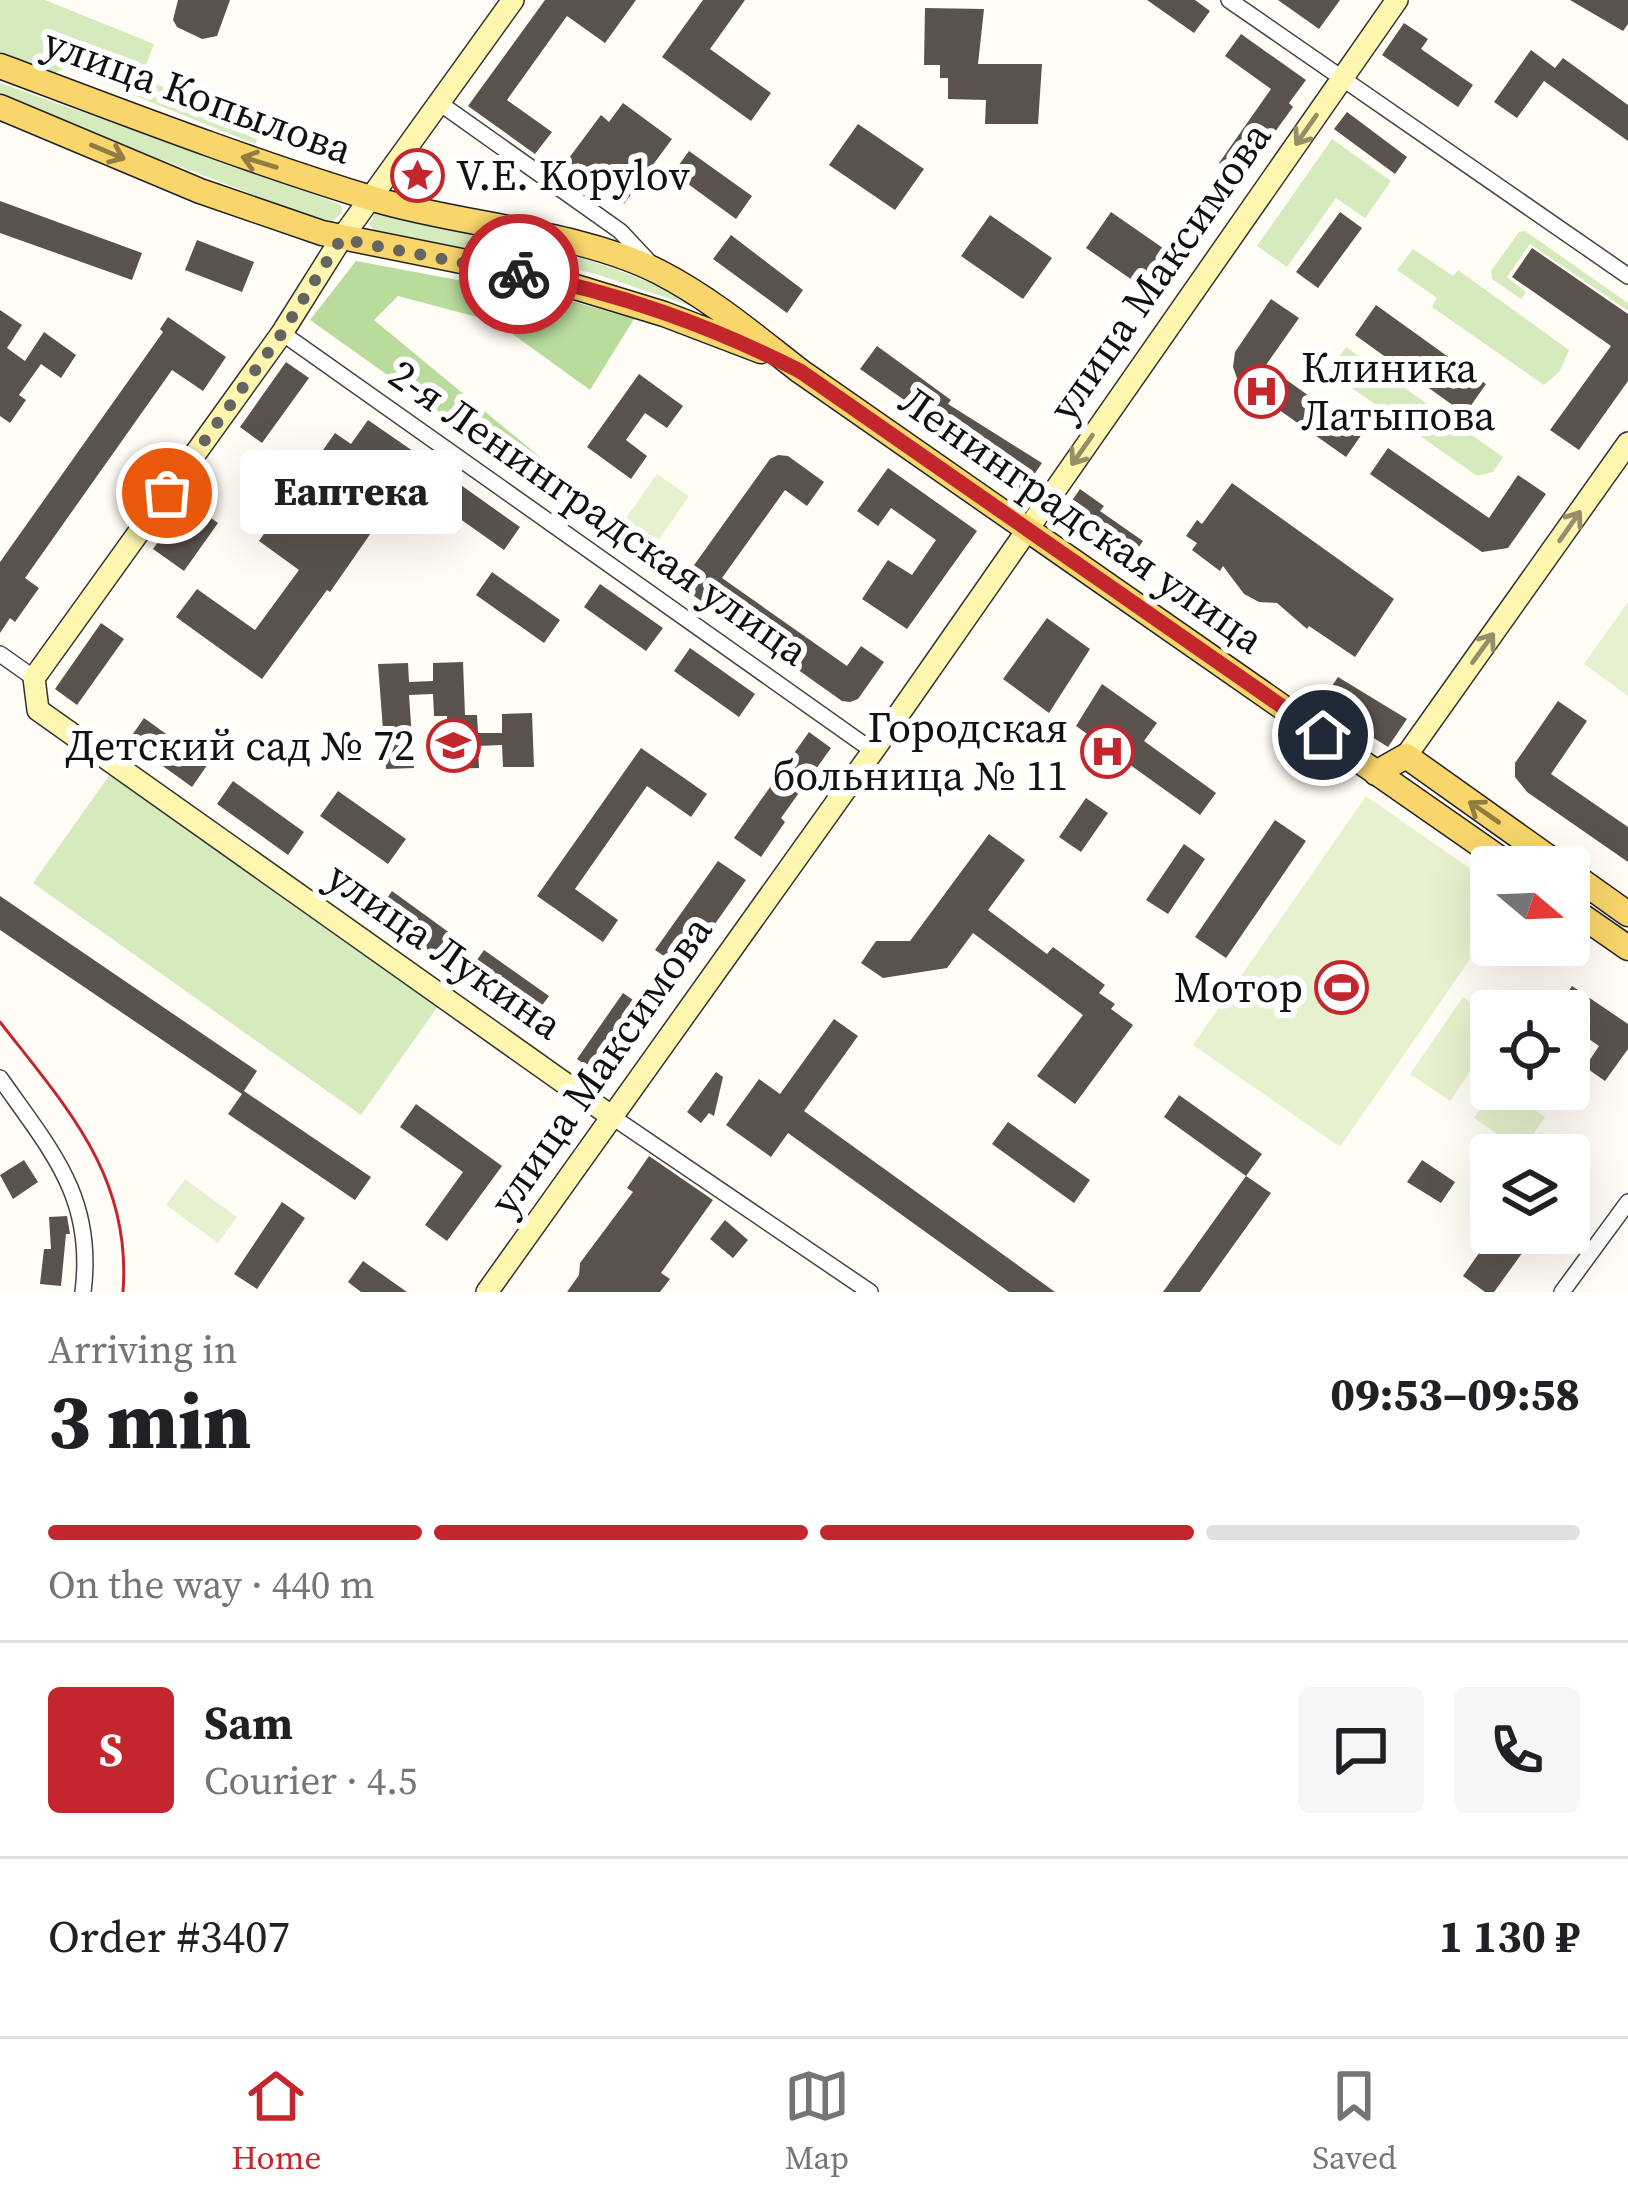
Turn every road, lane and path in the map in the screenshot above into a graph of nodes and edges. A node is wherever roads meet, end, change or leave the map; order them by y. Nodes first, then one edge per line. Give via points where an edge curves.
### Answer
1 (513, 0) edge
2 (1229, 0) edge
3 (1397, 0) edge
4 (0, 66) edge
5 (1343, 76) junction
6 (438, 102) junction
7 (0, 107) edge
8 (370, 198) junction
9 (341, 239) junction
10 (657, 271) junction
11 (1628, 276) edge
12 (282, 333) junction
13 (800, 371) junction
14 (1628, 443) edge
15 (1026, 529) junction
16 (0, 654) edge
17 (34, 678) junction
18 (874, 751) junction
19 (1406, 756) junction
20 (1376, 773) junction
21 (1482, 846) edge
22 (1532, 846) edge
23 (1590, 887) edge
24 (1628, 914) edge
25 (1590, 922) edge
26 (1628, 948) edge
27 (0, 1078) edge
28 (611, 1116) junction
29 (1628, 1202) edge
30 (83, 1292) edge
31 (487, 1292) edge
32 (870, 1292) edge
33 (1562, 1292) edge

1 - 6 main road
2 - 5 street
3 - 5 main road, улица Максимова
8 -> 4 main road, улица Копылова
5 - 11 street
5 -> 15 main road, улица Максимова
6 - 8 main road
6 - 10 street, Ленинградская улица via 620,231
7 -> 9 main road, улица Копылова
8 - 9 main road
8 - 10 main road, Ленинградская улица
9 - 12 main road
9 - 13 main road, Ленинградская улица via 546,278
10 - 13 main road, Ленинградская улица
12 - 17 main road
12 - 18 street, 2-я Ленинградская улица
13 - 15 main road, Ленинградская улица
19 -> 14 main road
15 - 18 main road, улица Максимова
15 - 20 main road, Ленинградская улица
16 - 17 street, улица Лукина
17 - 28 main road, улица Лукина via 38,710
18 - 28 main road, улица Максимова
19 - 20 main road
22 -> 19 main road
20 - 21 main road, Ленинградская улица
23 - 24 main road
25 - 26 main road
27 - 30 street via 72,1186 86,1237
28 - 31 main road, улица Максимова
28 - 32 street, улица Лукина
29 - 33 street

